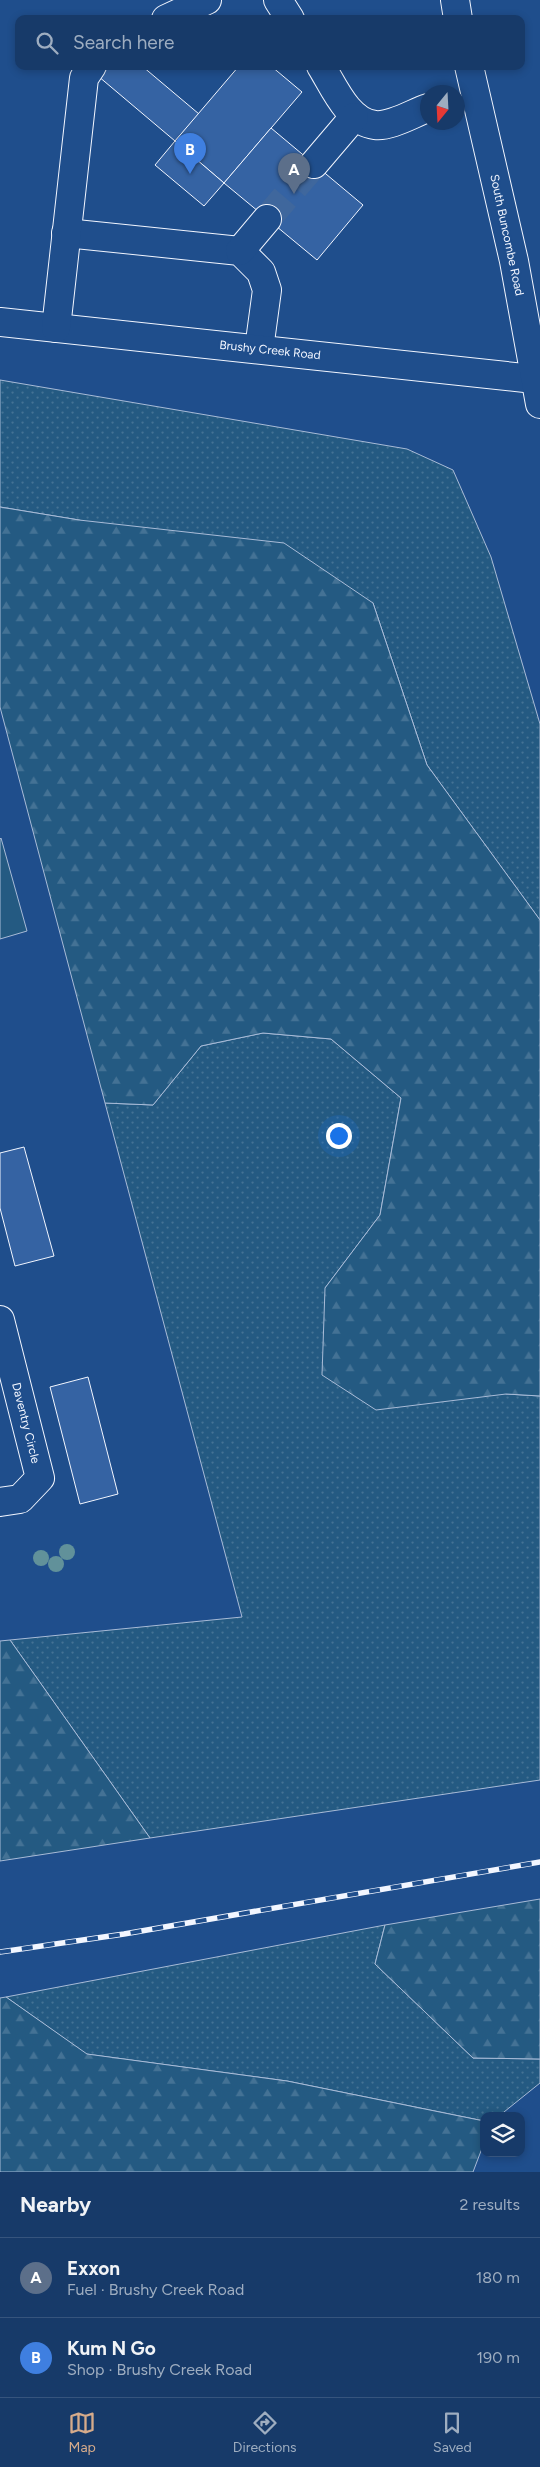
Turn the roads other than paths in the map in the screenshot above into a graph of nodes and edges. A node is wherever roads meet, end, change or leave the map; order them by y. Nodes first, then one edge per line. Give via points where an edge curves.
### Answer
1 (207, 0) edge
2 (278, 0) edge
3 (455, 0) edge
4 (175, 15) edge
5 (287, 15) edge
6 (457, 15) edge
7 (89, 70) edge
8 (324, 70) edge
9 (466, 84) edge
10 (420, 111) edge
11 (354, 117) junction
12 (314, 164) tunnel mouth
13 (268, 219) tunnel mouth
14 (66, 233) junction
15 (240, 251) junction
16 (0, 322) edge
17 (56, 328) junction
18 (259, 349) junction
19 (538, 387) edge
20 (0, 1320) edge
21 (0, 1502) edge

1 - 4 street
2 - 5 street
3 - 6 street
7 - 14 street via 84,78
8 - 11 street
9 - 19 street, South Buncombe Road via 514,261
10 - 11 street via 375,125
11 - 12 street
13 - 15 street
14 - 15 street
14 - 17 street
15 - 18 street via 261,272 267,290
16 - 17 street, Brushy Creek Road
17 - 18 street, Brushy Creek Road
18 - 19 street, Brushy Creek Road
20 - 21 street, Daventry Circle via 40,1478 20,1499

